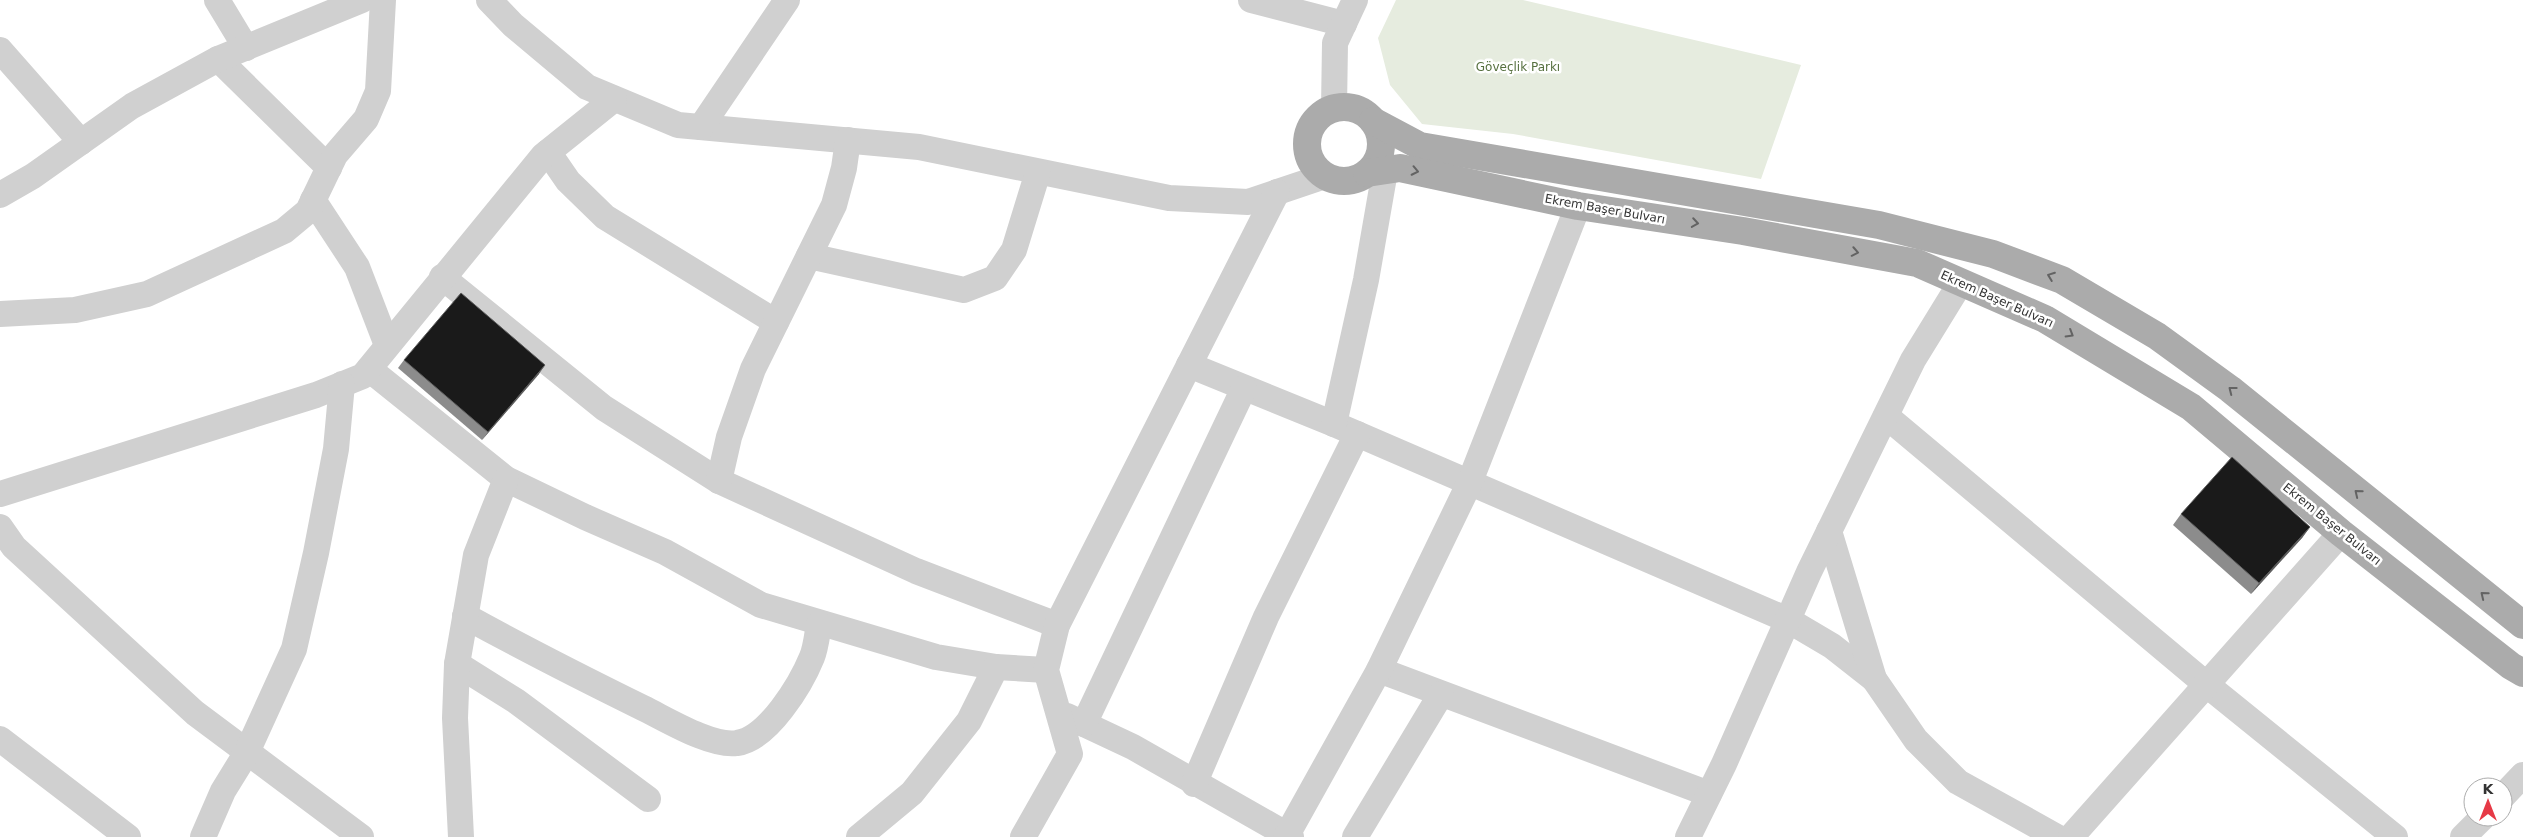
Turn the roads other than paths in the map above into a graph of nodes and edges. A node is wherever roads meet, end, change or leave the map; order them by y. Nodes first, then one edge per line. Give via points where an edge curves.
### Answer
1 (217, 0) edge
2 (362, 0) edge
3 (383, 0) edge
4 (488, 0) edge
5 (787, 0) edge
6 (1251, 0) edge
7 (1355, 0) edge
8 (1344, 24) junction
9 (246, 48) junction
10 (0, 50) edge
11 (218, 59) junction
12 (614, 99) junction
13 (1334, 108) junction
14 (1373, 121) junction
15 (701, 127) junction
16 (848, 140) junction
17 (81, 142) junction
18 (548, 152) junction
19 (329, 168) junction
20 (1038, 172) junction
21 (1376, 172) junction
22 (1325, 176) junction
23 (1277, 192) junction
24 (0, 195) edge
25 (313, 200) junction
26 (1578, 206) junction
27 (809, 256) junction
28 (442, 277) junction
29 (1961, 282) junction
30 (0, 314) edge
31 (776, 322) junction
32 (387, 345) junction
33 (1189, 364) junction
34 (368, 369) junction
35 (342, 384) junction
36 (1244, 388) junction
37 (1886, 416) junction
38 (1345, 429) junction
39 (506, 479) junction
40 (719, 481) junction
41 (1469, 484) junction
42 (0, 494) edge
43 (0, 526) edge
44 (1829, 531) junction
45 (2341, 533) junction
46 (464, 616) junction
47 (1788, 620) junction
48 (819, 624) junction
49 (2523, 624) edge
50 (1057, 625) junction
51 (457, 664) junction
52 (996, 667) junction
53 (1046, 670) junction
54 (1379, 670) junction
55 (2523, 673) edge
56 (1874, 679) junction
57 (2207, 684) junction
58 (1441, 694) junction
59 (1059, 712) junction
60 (1084, 724) junction
61 (0, 738) edge
62 (247, 752) junction
63 (2523, 775) edge
64 (1194, 784) junction
65 (2513, 786) edge
66 (1709, 794) junction
67 (648, 799) dead end
68 (2472, 827) edge
69 (1276, 833) edge
70 (128, 837) edge
71 (204, 837) edge
72 (361, 837) edge
73 (461, 837) edge
74 (859, 837) edge
75 (1023, 837) edge
76 (1355, 837) edge
77 (1688, 837) edge
78 (2057, 837) edge
79 (2071, 837) edge
80 (2394, 837) edge
81 (2463, 837) edge

1 - 9 street
2 - 9 street
3 - 19 street via 378,91 366,118 335,155
4 - 12 street via 512,25 587,87
5 - 15 street
6 - 8 street
7 - 8 street
8 - 13 street via 1335,43
9 - 11 street
10 - 17 street
11 - 17 street via 132,106
11 - 19 street
12 - 15 street via 678,125
12 - 18 street
13 - 14 main road via 1349,107
13 - 22 main road via 1321,115 1307,139 1308,154
14 - 21 main road via 1380,134
49 -> 14 main road via 2230,389 2157,336 2062,280 1993,254 1879,225 1420,146
15 - 16 street
16 - 20 street via 919,147
16 - 27 street via 834,205
17 - 24 street
18 - 28 street
18 - 31 street via 568,181 604,217
19 - 25 street
20 - 23 street via 1169,198 1248,202
20 - 27 street via 1014,250 995,278 964,290
21 - 22 main road via 1354,180 1339,181
21 -> 26 main road, Ekrem Başer Bulvarı via 1400,168
21 - 38 street via 1366,280
22 - 23 street
23 - 33 street
25 - 30 street via 308,211 284,231 147,294 75,310
25 - 32 street via 357,267
26 -> 29 main road, Ekrem Başer Bulvarı via 1743,231 1917,264
26 - 41 street
27 - 31 street
28 - 32 street
28 - 40 street via 604,408
29 - 37 street via 1913,360
29 -> 45 main road, Ekrem Başer Bulvarı via 2045,319 2191,407
31 - 40 street via 753,369 729,437
32 - 34 street
33 - 36 street
33 - 50 street
34 - 35 street via 363,376
34 - 39 street
35 - 42 street via 316,395
35 - 62 street via 336,449 294,649
36 - 38 street
36 - 60 street
37 - 44 street
37 - 57 street
38 - 41 street
38 - 64 street
39 - 46 street via 476,555
39 - 48 street via 665,552 761,605
40 - 50 street via 916,571
41 - 47 street
41 - 54 street
43 - 62 street via 14,547 195,713
44 - 47 street
44 - 56 street
45 - 55 main road, Ekrem Başer Bulvarı
45 - 57 street
46 - 48 street via 558,667 665,719 716,742 738,743 758,734 785,704 812,657
46 - 51 street
47 - 56 street via 1832,646
47 - 66 street
48 - 52 street via 936,658
50 - 53 street
51 - 67 street via 516,701
51 - 73 street via 455,718
52 - 53 street
52 - 74 street via 970,721 912,793
53 - 59 street
54 - 58 street
54 - 69 street
56 - 78 street via 1916,740 1958,782
57 - 79 street
57 - 80 street
58 - 66 street
58 - 76 street
59 - 60 street
59 - 75 street via 1070,754
60 - 64 street via 1133,747
61 - 70 street
62 - 71 street via 223,791
62 - 72 street
63 - 65 street
64 - 69 street
66 - 77 street
68 - 81 street

